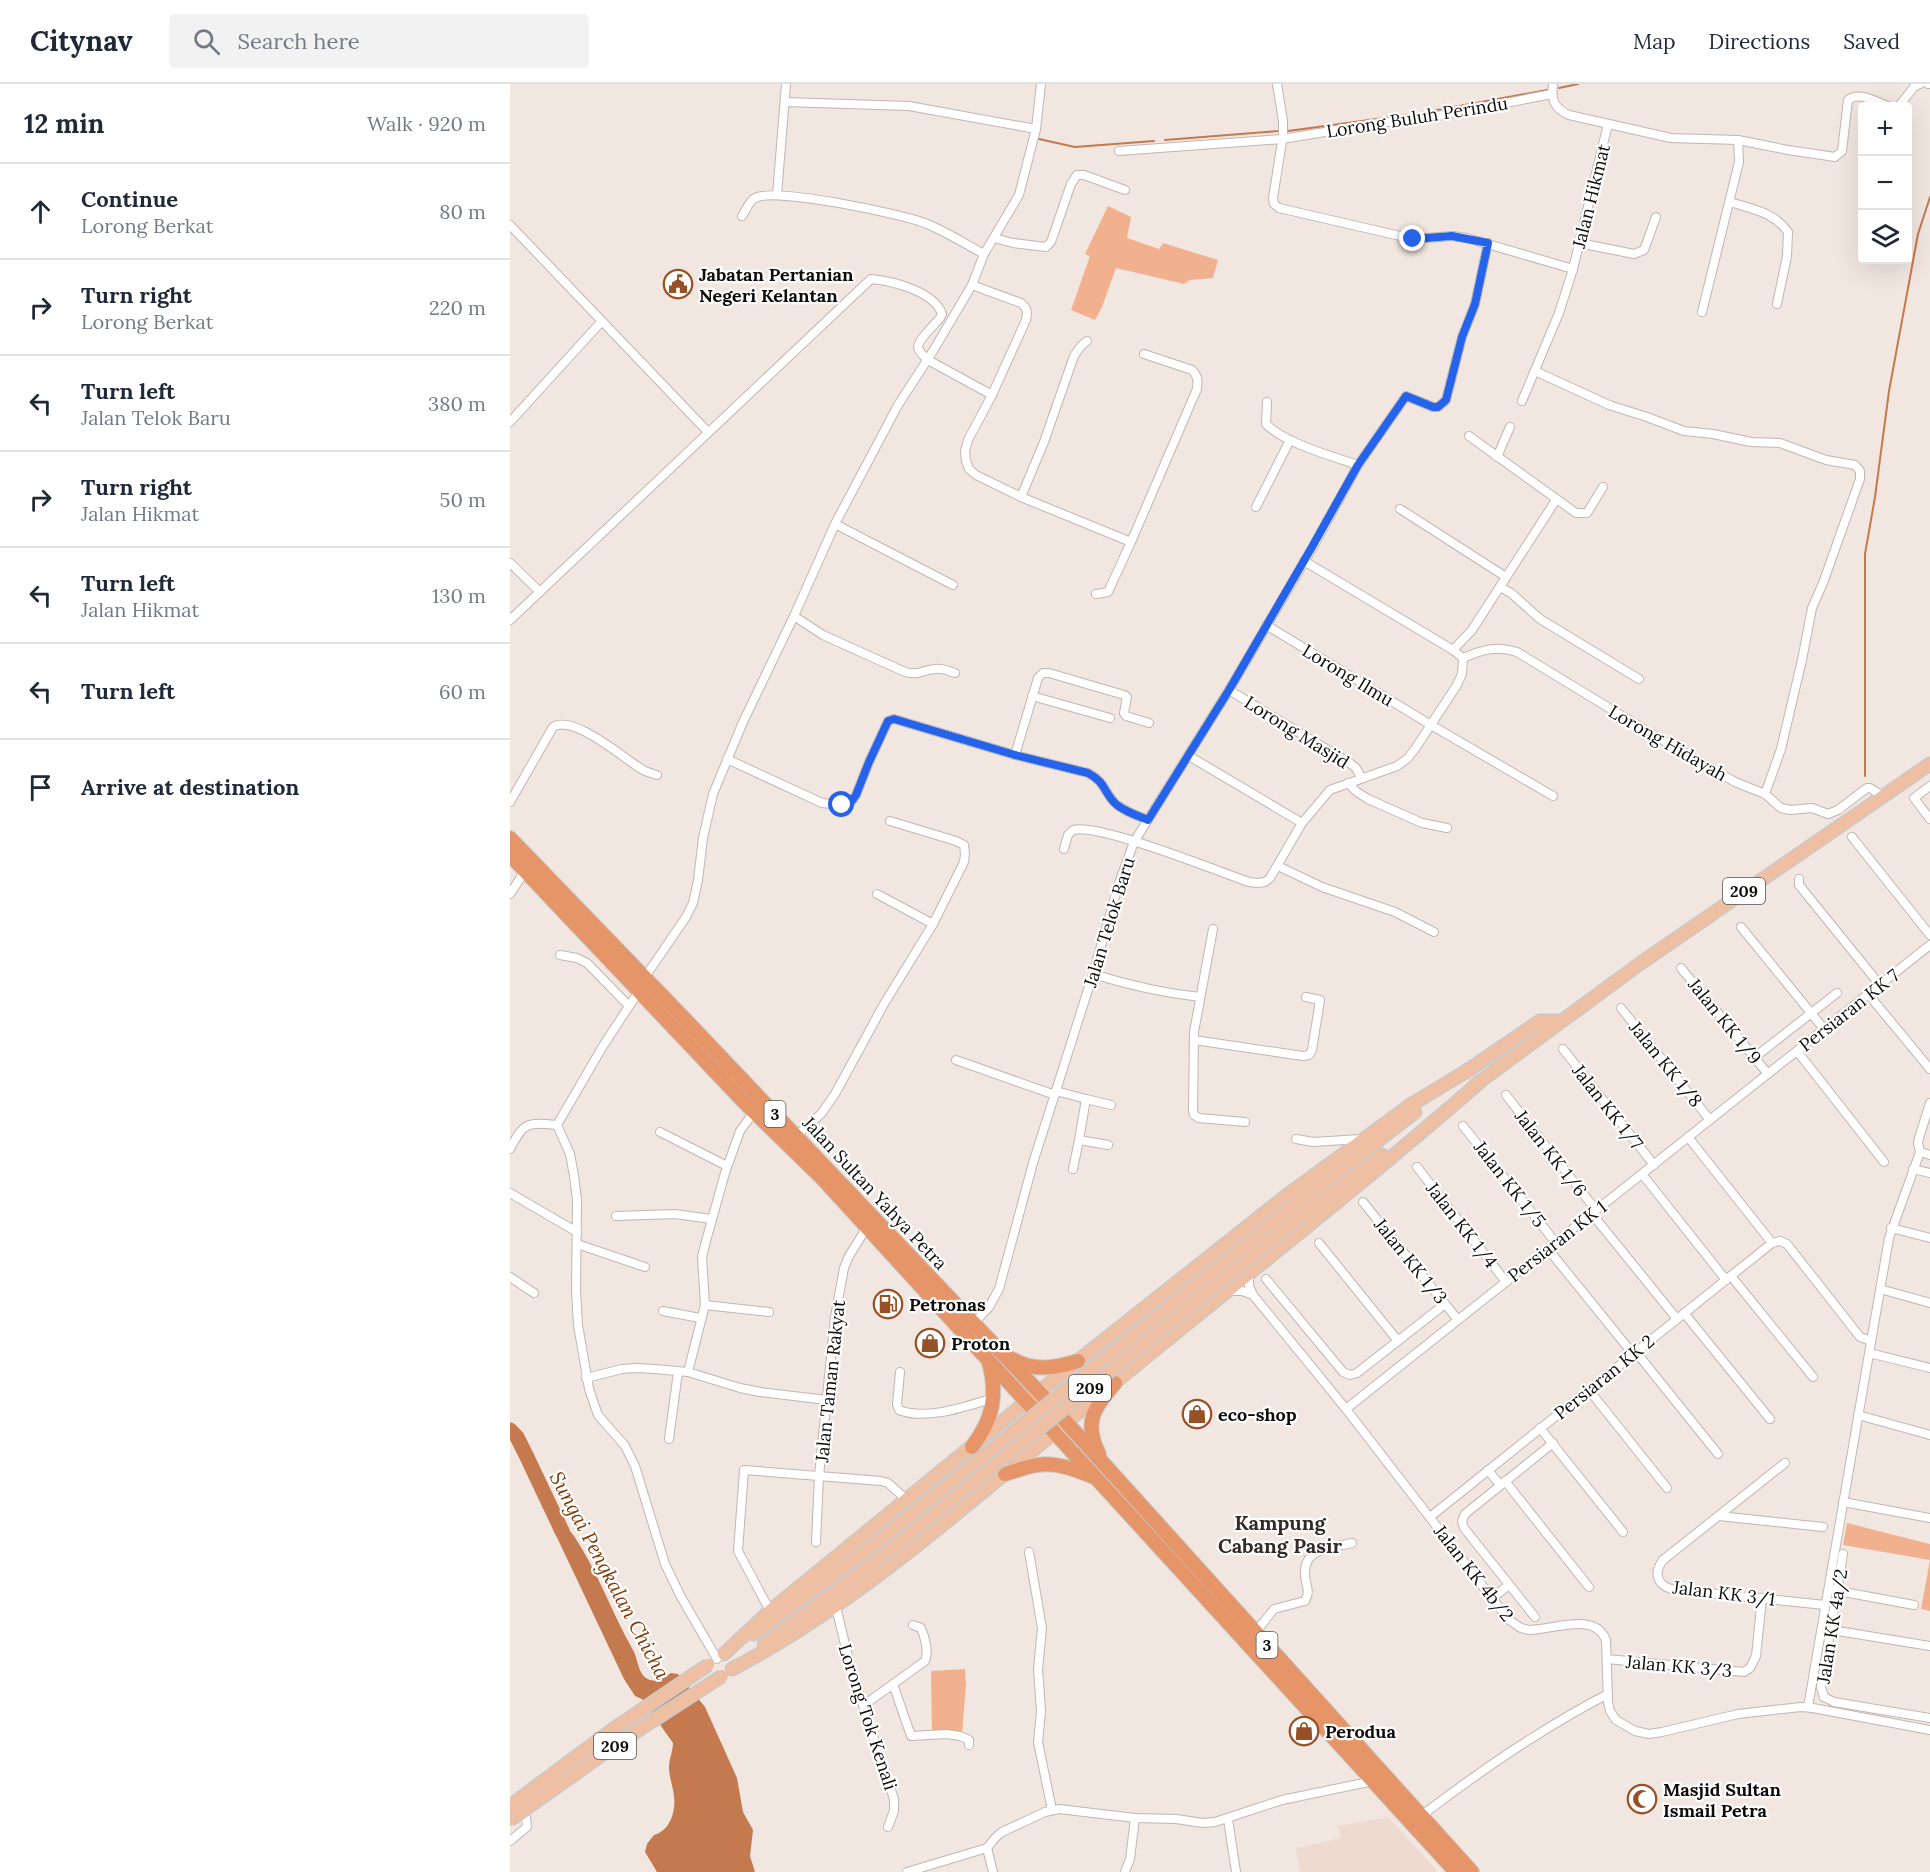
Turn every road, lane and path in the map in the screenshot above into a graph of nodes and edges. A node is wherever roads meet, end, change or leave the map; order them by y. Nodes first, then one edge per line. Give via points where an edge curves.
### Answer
1 (786, 84) edge
2 (1041, 84) edge
3 (1276, 84) edge
4 (1553, 84) edge
5 (1920, 84) edge
6 (1552, 94) junction
7 (785, 102) junction
8 (1877, 102) edge
9 (1902, 102) edge
10 (1608, 124) junction
11 (1036, 129) junction
12 (1282, 138) junction
13 (1738, 140) junction
14 (1119, 151) dead end
15 (1125, 190) dead end
16 (777, 195) junction
17 (1730, 202) junction
18 (742, 216) dead end
19 (1656, 217) dead end
20 (510, 225) edge
21 (994, 238) junction
22 (1488, 243) junction
23 (1580, 243) junction
24 (984, 254) junction
25 (1573, 269) junction
26 (972, 285) junction
27 (1777, 304) dead end
28 (1702, 312) dead end
29 (602, 321) junction
30 (1087, 341) dead end
31 (1144, 354) dead end
32 (928, 360) junction
33 (1535, 371) junction
34 (992, 395) junction
35 (1522, 400) dead end
36 (1267, 402) dead end
37 (510, 422) edge
38 (1510, 427) dead end
39 (708, 432) junction
40 (1469, 436) dead end
41 (1290, 440) junction
42 (1497, 457) junction
43 (1358, 465) junction
44 (1603, 487) dead end
45 (1021, 497) junction
46 (1556, 500) junction
47 (1256, 507) dead end
48 (1400, 509) dead end
49 (835, 524) junction
50 (1131, 542) junction
51 (1304, 561) junction
52 (510, 563) edge
53 (1506, 577) junction
54 (953, 585) dead end
55 (1500, 587) junction
56 (540, 592) junction
57 (1096, 594) dead end
58 (794, 616) junction
59 (510, 620) edge
60 (1266, 625) junction
61 (1453, 650) junction
62 (1463, 658) junction
63 (955, 673) dead end
64 (1639, 679) dead end
65 (1229, 690) junction
66 (1032, 696) junction
67 (1110, 718) dead end
68 (1149, 723) dead end
69 (1431, 725) junction
70 (1015, 755) junction
71 (1189, 756) junction
72 (727, 759) junction
73 (1930, 764) edge
74 (657, 776) dead end
75 (1361, 777) junction
76 (1348, 783) junction
77 (1930, 786) edge
78 (1765, 794) junction
79 (1553, 796) dead end
80 (1882, 796) junction
81 (510, 802) edge
82 (1930, 819) edge
83 (1148, 820) junction
84 (890, 821) dead end
85 (1302, 823) junction
86 (1447, 828) dead end
87 (1852, 837) dead end
88 (510, 838) edge
89 (1134, 842) junction
90 (1064, 849) dead end
91 (510, 855) edge
92 (1278, 866) junction
93 (525, 871) junction
94 (1798, 879) dead end
95 (510, 894) edge
96 (878, 894) dead end
97 (933, 924) junction
98 (1741, 927) dead end
99 (1213, 928) dead end
100 (1434, 932) dead end
101 (1930, 935) edge
102 (1930, 945) edge
103 (560, 955) dead end
104 (1681, 968) dead end
105 (1093, 974) junction
106 (645, 977) junction
107 (1880, 985) junction
108 (639, 991) junction
109 (1836, 993) dead end
110 (1868, 994) junction
111 (1200, 997) junction
112 (1306, 997) dead end
113 (629, 1006) junction
114 (1621, 1008) dead end
115 (1811, 1013) junction
116 (1561, 1021) junction
117 (1824, 1029) junction
118 (1194, 1040) junction
119 (1563, 1049) dead end
120 (1797, 1051) junction
121 (1755, 1057) junction
122 (956, 1060) dead end
123 (1470, 1069) junction
124 (1930, 1069) edge
125 (1768, 1074) junction
126 (1482, 1080) junction
127 (747, 1085) junction
128 (1055, 1093) junction
129 (1506, 1095) dead end
130 (1086, 1099) junction
131 (743, 1101) junction
132 (1930, 1103) edge
133 (1111, 1105) dead end
134 (754, 1112) junction
135 (1710, 1120) junction
136 (1245, 1122) dead end
137 (557, 1125) junction
138 (1463, 1126) dead end
139 (660, 1132) dead end
140 (796, 1136) junction
141 (1688, 1137) junction
142 (1296, 1139) dead end
143 (1365, 1139) junction
144 (1079, 1140) junction
145 (1108, 1145) dead end
146 (510, 1149) edge
147 (1920, 1152) junction
148 (1930, 1155) edge
149 (1884, 1162) dead end
150 (1654, 1165) junction
151 (727, 1166) junction
152 (1417, 1167) dead end
153 (1074, 1169) dead end
154 (1913, 1169) junction
155 (1930, 1173) edge
156 (1642, 1174) junction
157 (510, 1193) edge
158 (1364, 1202) dead end
159 (1594, 1212) junction
160 (616, 1216) dead end
161 (711, 1219) junction
162 (867, 1227) junction
163 (1892, 1228) junction
164 (577, 1232) junction
165 (1930, 1238) edge
166 (1776, 1242) junction
167 (1556, 1243) junction
168 (1319, 1244) dead end
169 (578, 1245) junction
170 (1548, 1249) junction
171 (645, 1267) dead end
172 (1249, 1275) junction
173 (510, 1277) edge
174 (1729, 1278) junction
175 (1266, 1279) dead end
176 (1506, 1282) junction
177 (1880, 1289) junction
178 (1230, 1291) junction
179 (534, 1293) dead end
180 (1253, 1295) junction
181 (1930, 1303) edge
182 (1445, 1304) junction
183 (705, 1305) junction
184 (663, 1311) dead end
185 (769, 1312) dead end
186 (1684, 1313) junction
187 (700, 1318) junction
188 (1677, 1319) junction
189 (1458, 1320) junction
190 (974, 1324) junction
191 (1398, 1341) junction
192 (1871, 1341) junction
193 (1634, 1353) junction
194 (1869, 1353) junction
195 (994, 1355) junction
196 (1078, 1361) junction
197 (1930, 1368) edge
198 (678, 1372) junction
199 (688, 1372) junction
200 (900, 1372) dead end
201 (1061, 1375) junction
202 (1813, 1377) dead end
203 (586, 1378) junction
204 (1115, 1383) junction
205 (1588, 1390) junction
206 (1039, 1392) junction
207 (994, 1398) junction
208 (1095, 1399) junction
209 (827, 1400) junction
210 (1027, 1401) junction
211 (1347, 1408) junction
212 (1858, 1415) junction
213 (1770, 1419) dead end
214 (1067, 1422) junction
215 (995, 1428) junction
216 (1540, 1428) junction
217 (1054, 1432) junction
218 (1930, 1435) edge
219 (669, 1439) dead end
220 (1553, 1443) junction
221 (972, 1447) junction
222 (1718, 1454) dead end
223 (1018, 1463) junction
224 (1785, 1463) dead end
225 (1105, 1465) junction
226 (1488, 1470) junction
227 (1005, 1474) junction
228 (819, 1476) junction
229 (1096, 1478) junction
230 (1503, 1483) junction
231 (1667, 1488) dead end
232 (908, 1500) junction
233 (1843, 1502) junction
234 (1430, 1516) junction
235 (1719, 1516) junction
236 (1930, 1518) edge
237 (1823, 1527) dead end
238 (1623, 1532) dead end
239 (816, 1542) dead end
240 (1352, 1543) dead end
241 (1029, 1552) dead end
242 (1843, 1554) dead end
243 (1509, 1585) junction
244 (1589, 1587) dead end
245 (1828, 1589) junction
246 (1837, 1590) junction
247 (1492, 1598) junction
248 (1762, 1598) junction
249 (1825, 1605) junction
250 (1914, 1605) dead end
251 (836, 1607) junction
252 (770, 1611) junction
253 (1535, 1617) dead end
254 (913, 1625) dead end
255 (1821, 1628) junction
256 (1830, 1629) junction
257 (1255, 1633) junction
258 (1930, 1646) edge
259 (716, 1659) junction
260 (1607, 1659) junction
261 (727, 1672) junction
262 (893, 1684) junction
263 (1608, 1694) junction
264 (1824, 1697) junction
265 (864, 1705) junction
266 (1810, 1708) junction
267 (1930, 1718) edge
268 (1930, 1730) edge
269 (969, 1745) dead end
270 (1373, 1781) junction
271 (510, 1804) edge
272 (1052, 1810) junction
273 (1421, 1816) junction
274 (1135, 1818) junction
275 (1228, 1819) junction
276 (510, 1820) edge
277 (888, 1827) dead end
278 (510, 1841) edge
279 (987, 1848) junction
280 (907, 1872) edge
281 (993, 1872) edge
282 (1125, 1872) edge
283 (1236, 1872) edge
284 (1456, 1872) edge
285 (1472, 1872) edge

1 - 7 street
2 - 11 street
3 - 12 street, Jalan Hikmat
4 - 6 street
5 - 9 street
6 - 10 street via 1559,110
6 - 12 street, Lorong Buluh Perindu via 1443,115
7 - 11 street via 909,106
7 - 16 street
8 - 13 street via 1860,96 1848,100 1842,151 1834,157
10 - 13 street via 1671,138
10 - 23 street, Jalan Hikmat
11 - 21 street via 1019,195
12 - 14 street, Lorong Buluh Perindu
12 - 22 street, Jalan Hikmat via 1273,198 1279,208 1413,239 1452,236
13 - 17 street via 1739,162
15 - 21 street via 1077,175 1046,247
16 - 18 street via 756,197
16 - 24 street via 848,204 925,223
17 - 27 street via 1774,217 1788,232
17 - 28 street
19 - 23 street via 1644,250 1634,254
20 - 29 street
21 - 24 street
22 - 25 street, Jalan Hikmat
22 - 43 street, Jalan Telok Baru via 1475,304 1446,400 1433,407 1406,396
23 - 25 street, Jalan Hikmat
24 - 26 street
25 - 33 street, Jalan Hikmat
26 - 32 street
26 - 34 street via 1026,307 1026,320
29 - 37 street
29 - 39 street
30 - 45 street via 1074,356
31 - 50 street via 1192,370 1198,381
32 - 34 street
32 - 39 street via 920,352 919,344 940,318 941,311 913,289 871,279
32 - 49 street via 898,405
33 - 35 street, Jalan Hikmat
33 - 78 street via 1609,405 1684,431 1751,442 1780,442 1826,460 1855,465 1860,471 1812,608 1781,749
34 - 45 street via 968,440 966,461 976,475
36 - 41 street via 1266,424
38 - 42 street
39 - 56 street
40 - 42 street
41 - 43 street
41 - 47 street
42 - 46 street
43 - 51 street, Jalan Telok Baru
44 - 46 street via 1587,513 1570,510
45 - 50 street
46 - 53 street
48 - 53 street
49 - 54 street
49 - 58 street
50 - 57 street via 1108,592
51 - 60 street, Jalan Telok Baru
51 - 61 street
52 - 56 street
53 - 55 street
55 - 61 street via 1466,638
55 - 64 street via 1540,618
56 - 59 street
58 - 63 street via 823,635 905,672 944,669
58 - 72 street
60 - 65 street, Jalan Telok Baru
60 - 69 street, Lorong Ilmu
61 - 62 street
62 - 69 street via 1457,685
62 - 78 street, Lorong Hidayah via 1495,648 1517,652 1726,777
65 - 71 street, Jalan Telok Baru
65 - 75 street, Lorong Masjid via 1351,764
66 - 67 street
66 - 68 street via 1040,675 1049,673 1124,695 1126,716
66 - 70 street
69 - 75 street via 1407,759
69 - 79 street, Lorong Ilmu
70 - 72 street via 890,720 856,795 842,805 822,803
70 - 83 street via 1088,773 1097,778 1116,804
71 - 83 street, Jalan Telok Baru
71 - 85 street
72 - 106 street via 713,794 693,903
73 - 80 main road, 209
74 - 81 street via 639,768 609,744 559,724 553,727
75 - 76 street
76 - 85 street via 1330,790
76 - 86 street via 1368,799 1422,823
77 - 82 street via 1914,798
78 - 80 street, Lorong Hidayah via 1781,808 1812,808 1828,814 1867,788
80 - 116 main road, 209
83 - 89 street, Jalan Telok Baru
84 - 97 street via 964,846 964,862
85 - 92 street
87 - 101 street
88 - 106 highway, Jalan Sultan Yahya Petra / 3
89 - 90 street via 1080,828 1068,835
89 - 92 street via 1249,882 1265,882
89 - 105 street, Jalan Telok Baru
91 - 93 highway, Jalan Sultan Yahya Petra / 3
92 - 100 street via 1322,887 1395,912
93 - 95 street
93 - 108 highway, Jalan Sultan Yahya Petra / 3
94 - 107 street
96 - 97 street
97 - 140 street via 835,1094 821,1114
98 - 115 street
99 - 111 street
102 - 107 street, Persiaran KK 7
103 - 113 street via 587,963
104 - 121 street, Jalan KK 1/9
105 - 111 street via 1171,994
105 - 128 street, Jalan Telok Baru
106 - 127 highway, Jalan Sultan Yahya Petra / 3
107 - 110 street, Persiaran KK 7
108 - 113 street
108 - 131 highway, Jalan Sultan Yahya Petra / 3
109 - 115 street
110 - 117 street, Persiaran KK 7
110 - 124 street
111 - 118 street
112 - 118 street via 1320,1000 1309,1055
113 - 137 street
114 - 135 street, Jalan KK 1/8
115 - 117 street
115 - 121 street
116 - 123 main road, 209 via 1540,1021
116 - 126 main road, 209
117 - 120 street, Persiaran KK 7
118 - 136 street via 1194,1115
119 - 150 street, Jalan KK 1/7
120 - 125 street, Persiaran KK 7
120 - 149 street
121 - 125 street, Jalan KK 1/9
122 - 128 street
123 - 143 main road via 1409,1106
123 - 259 main road, 209, bridge via 868,1548 765,1627
125 - 135 street, Persiaran KK 1
126 - 172 main road
126 - 261 main road, 209, bridge via 1304,1214 876,1561
127 - 131 highway via 739,1089
127 - 140 highway, Jalan Sultan Yahya Petra / 3
128 - 130 street
128 - 190 street, Jalan Telok Baru via 999,1289
129 - 159 street, Jalan KK 1/6
130 - 133 street
130 - 144 street
131 - 134 highway, Jalan Sultan Yahya Petra / 3
132 - 147 street via 1918,1138
134 - 151 street via 740,1131
134 - 162 highway, Jalan Sultan Yahya Petra / 3
135 - 141 street, Persiaran KK 1
137 - 146 street via 526,1126
137 - 164 street via 570,1154
138 - 167 street, Jalan KK 1/5
139 - 151 street
140 - 190 highway, Jalan Sultan Yahya Petra / 3
141 - 150 street, Persiaran KK 1
141 - 166 street
142 - 143 street
143 - 196 main road via 1286,1196
144 - 145 street
144 - 153 street
147 - 148 street
147 - 154 street
150 - 156 street, Persiaran KK 1
151 - 161 street
152 - 176 street, Jalan KK 1/4
154 - 155 street
154 - 163 street
156 - 159 street, Persiaran KK 1
156 - 174 street
157 - 164 street
158 - 182 street, Jalan KK 1/3
159 - 167 street, Persiaran KK 1
159 - 188 street, Jalan KK 1/6
160 - 161 street via 675,1214
161 - 183 street via 702,1257
162 - 195 highway, Jalan Sultan Yahya Petra / 3
162 - 209 street, Jalan Taman Rakyat via 844,1268
163 - 165 street
163 - 177 street
164 - 169 street
166 - 174 street, Persiaran KK 2
166 - 192 street via 1787,1244 1860,1337
167 - 170 street, Persiaran KK 1
168 - 191 street
169 - 171 street
169 - 203 street via 578,1326
170 - 176 street, Persiaran KK 1
170 - 193 street
172 - 178 main road
172 - 180 street, Jalan KK 4b/2
173 - 179 street
174 - 186 street, Persiaran KK 2
174 - 202 street
175 - 191 street via 1343,1372 1357,1373
176 - 189 street, Persiaran KK 1
177 - 181 street
177 - 192 street
178 - 180 street
178 - 204 main road
180 - 211 street, Jalan KK 4b/2
182 - 189 street, Jalan KK 1/3
182 - 191 street
183 - 185 street
183 - 187 street
184 - 187 street
186 - 188 street, Persiaran KK 2
186 - 213 street
187 - 199 street
188 - 193 street, Persiaran KK 2
189 - 211 street, Persiaran KK 1
190 - 195 highway, Jalan Sultan Yahya Petra / 3
192 - 194 street
193 - 205 street, Persiaran KK 2
193 - 222 street
194 - 197 street
194 - 212 street
195 - 196 highway via 1028,1366 1058,1367
195 - 206 highway, Jalan Sultan Yahya Petra / 3
195 - 207 highway
195 - 210 highway, Jalan Sultan Yahya Petra / 3
196 - 201 main road
198 - 199 street
198 - 203 street via 636,1368
198 - 219 street
199 - 209 street via 740,1388
200 - 207 street via 897,1404 904,1412 945,1412
201 - 206 main road
201 - 208 main road via 1067,1391
203 - 259 street via 598,1415 625,1446 665,1564
204 - 208 main road
204 - 225 highway via 1094,1411 1092,1422 1094,1444
205 - 216 street, Persiaran KK 2
205 - 231 street
206 - 210 main road
206 - 214 highway, Jalan Sultan Yahya Petra / 3
207 - 221 highway via 986,1425
208 - 214 main road
209 - 228 street, Jalan Taman Rakyat
210 - 215 main road
210 - 217 highway, Jalan Sultan Yahya Petra / 3
211 - 234 street, Jalan KK 4b/2
212 - 218 street
212 - 233 street
214 - 217 main road
214 - 225 highway, Jalan Sultan Yahya Petra / 3
215 - 221 main road
215 - 223 main road via 1009,1428 1013,1433
216 - 220 street
216 - 226 street, Persiaran KK 2
217 - 223 main road
217 - 229 highway, Jalan Sultan Yahya Petra / 3
220 - 230 street
220 - 238 street
221 - 232 main road
223 - 227 main road
224 - 235 street, Jalan KK 3/1
225 - 257 highway, Jalan Sultan Yahya Petra / 3
226 - 230 street
226 - 234 street, Persiaran KK 2
227 - 229 highway via 1050,1464
227 - 251 main road
228 - 232 street via 881,1481
228 - 239 street, Jalan Taman Rakyat
228 - 252 street via 744,1470 738,1551
229 - 270 highway, Jalan Sultan Yahya Petra / 3
230 - 243 street via 1465,1514 1462,1521
230 - 244 street
232 - 252 main road
233 - 236 street
233 - 245 street
234 - 247 street, Jalan KK 4b/2
235 - 237 street
235 - 248 street, Jalan KK 3/1 via 1663,1560 1657,1572 1660,1584 1671,1590
240 - 257 street via 1309,1557 1304,1568 1308,1592 1305,1600 1274,1609
241 - 272 street via 1042,1629 1038,1742
242 - 246 street, Jalan KK 4a/2
243 - 247 street
243 - 253 street
245 - 246 street
245 - 249 street
246 - 250 street
246 - 256 street, Jalan KK 4a/2
247 - 260 street, Jalan KK 4b/2 via 1509,1620 1521,1628 1581,1624 1597,1627 1606,1640
248 - 249 street, Jalan KK 3/1
248 - 260 street, Jalan KK 3/3 via 1756,1656 1744,1672
249 - 255 street
251 - 261 main road
251 - 265 street, Lorong Tok Kenali
252 - 259 main road
254 - 262 street via 922,1632 927,1658
255 - 256 street
255 - 266 street
256 - 258 street
256 - 264 street, Jalan KK 4a/2 via 1821,1687
257 - 273 highway, Jalan Sultan Yahya Petra / 3
259 - 271 main road, 209, bridge
260 - 263 street, Jalan KK 4b/2
261 - 276 main road, 209, bridge
262 - 265 street
262 - 269 street via 911,1736 960,1736 969,1740
263 - 266 street, Jalan KK 4b/2 via 1610,1711 1616,1720 1649,1734 1738,1714
263 - 273 street via 1564,1717
264 - 266 street
264 - 267 street, Jalan KK 4a/2
265 - 277 street, Lorong Tok Kenali via 894,1799
266 - 268 street, Jalan KK 4b/2
270 - 275 street via 1282,1800
270 - 284 highway, Jalan Sultan Yahya Petra / 3
271 - 278 street via 528,1822 524,1831
272 - 274 street
272 - 279 street via 1002,1832
273 - 285 highway, Jalan Sultan Yahya Petra / 3
274 - 275 street via 1203,1823
274 - 282 street
275 - 283 street
279 - 280 street
279 - 281 street

